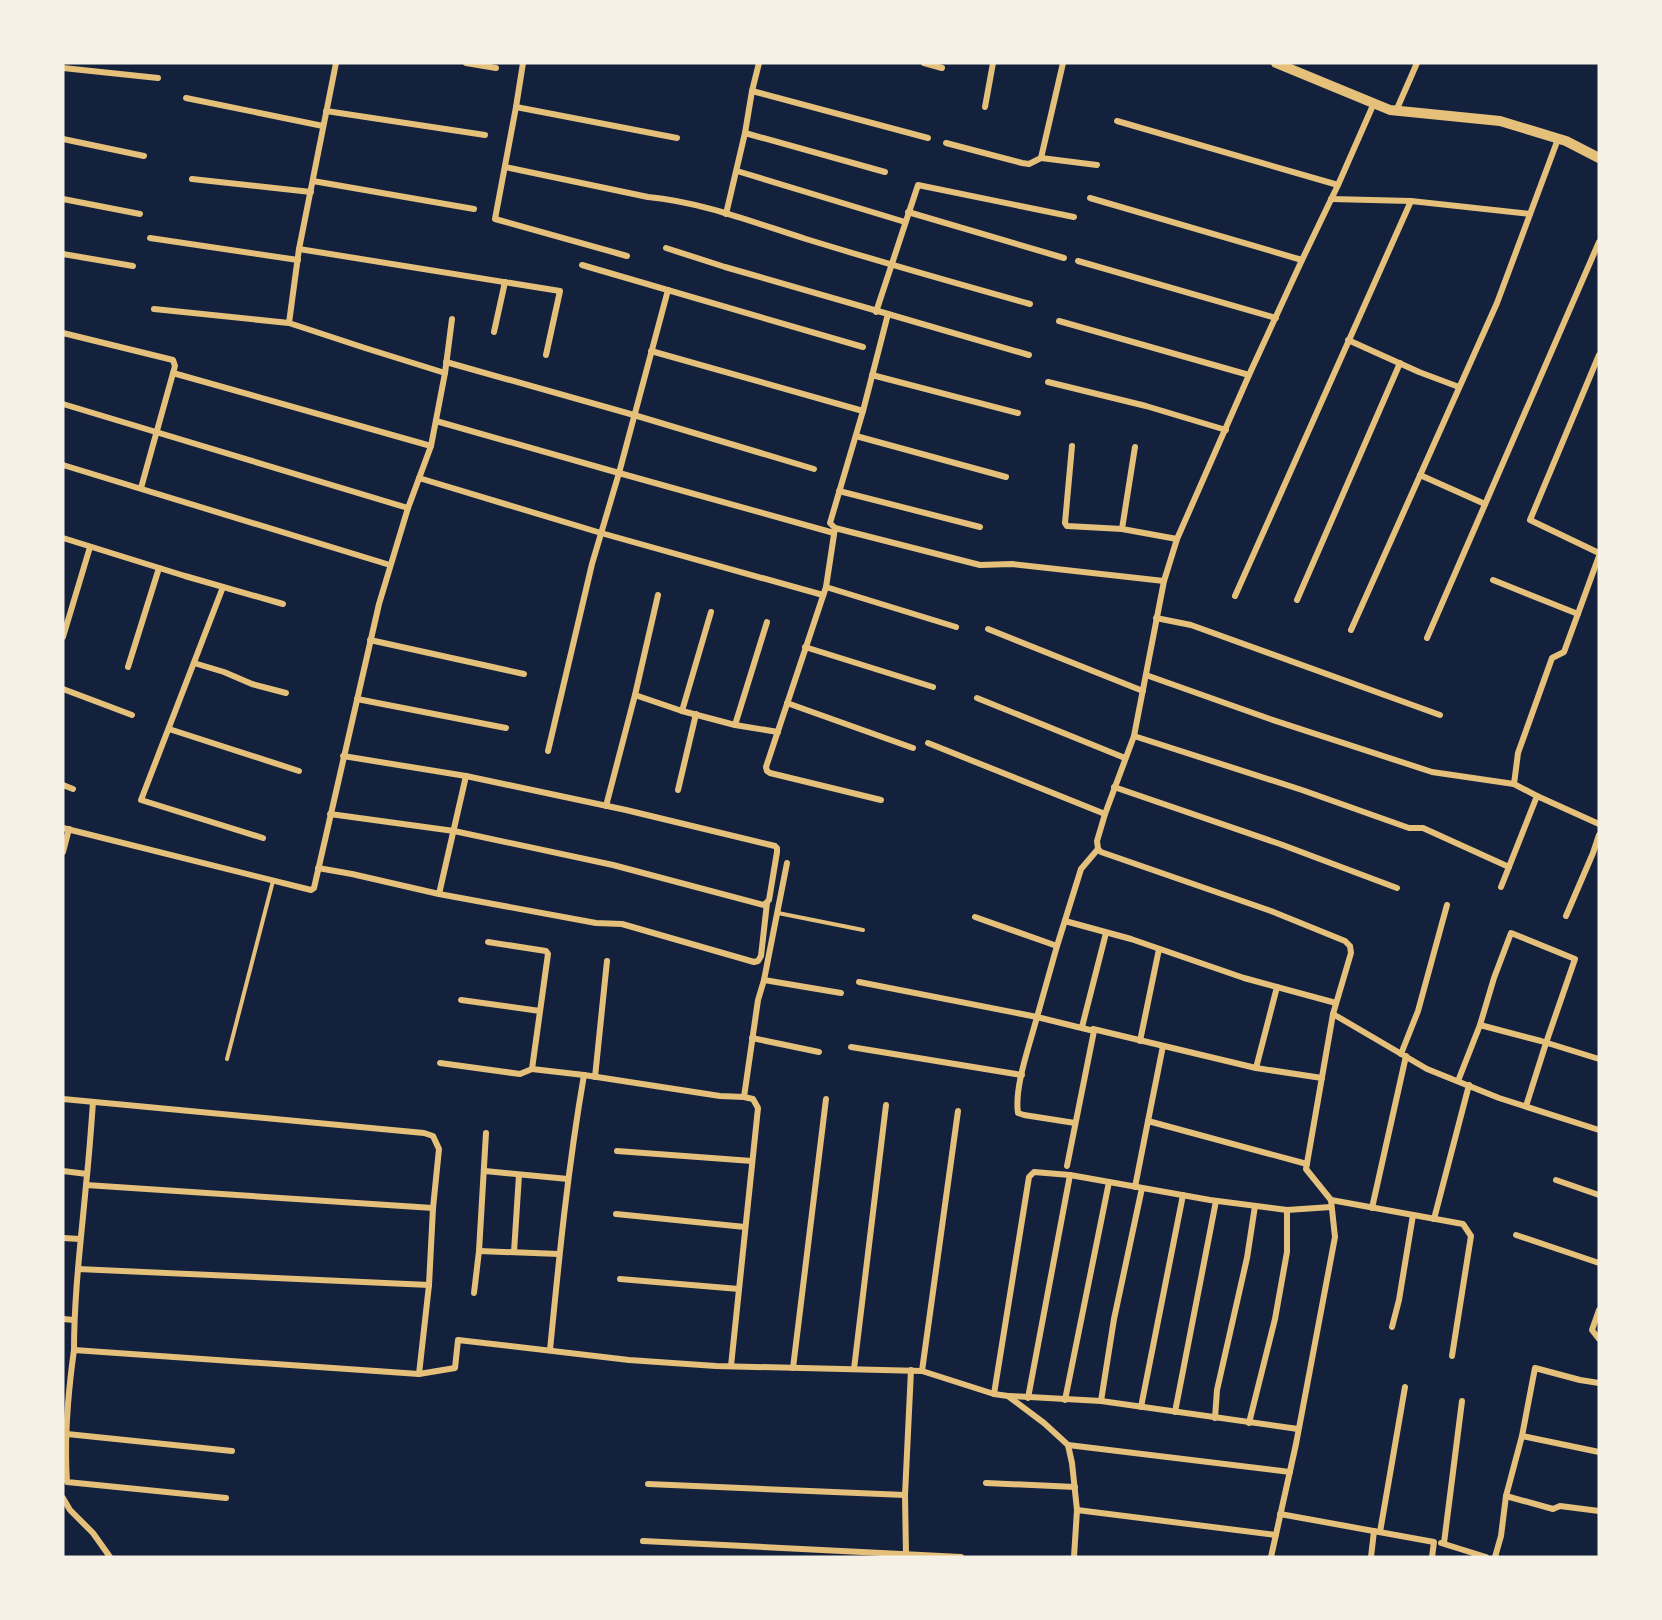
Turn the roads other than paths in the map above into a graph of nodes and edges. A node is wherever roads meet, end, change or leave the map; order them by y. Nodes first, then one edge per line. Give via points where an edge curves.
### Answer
1 (336, 63) edge
2 (466, 63) edge
3 (523, 63) edge
4 (759, 63) edge
5 (924, 63) edge
6 (993, 63) edge
7 (1063, 63) edge
8 (1276, 63) edge
9 (1417, 63) edge
10 (63, 68) edge
11 (496, 68) dead end
12 (942, 68) dead end
13 (158, 78) dead end
14 (752, 91) junction
15 (186, 98) dead end
16 (1374, 103) junction
17 (516, 107) junction
18 (985, 107) dead end
19 (326, 111) junction
20 (1396, 111) junction
21 (1118, 121) dead end
22 (323, 126) junction
23 (746, 133) junction
24 (485, 135) dead end
25 (63, 138) edge
26 (677, 138) dead end
27 (928, 138) dead end
28 (1558, 139) junction
29 (946, 143) dead end
30 (144, 156) dead end
31 (1041, 158) junction
32 (1599, 158) edge
33 (1097, 165) dead end
34 (505, 167) junction
35 (737, 171) junction
36 (885, 172) dead end
37 (192, 179) dead end
38 (313, 181) junction
39 (1338, 185) junction
40 (310, 192) junction
41 (1090, 198) dead end
42 (63, 199) edge
43 (1331, 199) junction
44 (1411, 201) junction
45 (474, 209) dead end
46 (908, 212) junction
47 (140, 214) dead end
48 (726, 214) junction
49 (1530, 214) junction
50 (1074, 217) dead end
51 (905, 222) junction
52 (150, 238) dead end
53 (1599, 242) edge
54 (666, 248) dead end
55 (299, 249) junction
56 (63, 254) edge
57 (627, 256) dead end
58 (1064, 258) dead end
59 (298, 260) junction
60 (1302, 260) junction
61 (1078, 261) dead end
62 (582, 264) dead end
63 (891, 265) junction
64 (133, 266) dead end
65 (505, 282) junction
66 (668, 290) junction
67 (1030, 304) dead end
68 (154, 309) dead end
69 (876, 312) junction
70 (888, 314) junction
71 (1276, 318) junction
72 (452, 319) dead end
73 (1059, 321) dead end
74 (289, 323) junction
75 (494, 332) dead end
76 (63, 333) edge
77 (1348, 340) junction
78 (863, 347) dead end
79 (651, 351) junction
80 (1599, 355) edge
81 (546, 356) dead end
82 (1029, 356) dead end
83 (446, 362) junction
84 (1400, 363) junction
85 (1596, 369) edge
86 (173, 373) junction
87 (445, 373) junction
88 (872, 375) junction
89 (1249, 375) junction
90 (1048, 382) dead end
91 (1459, 387) junction
92 (63, 405) edge
93 (863, 411) junction
94 (1018, 413) dead end
95 (634, 415) junction
96 (435, 421) junction
97 (1226, 430) junction
98 (156, 433) junction
99 (856, 436) junction
100 (431, 446) junction
101 (1072, 446) dead end
102 (1135, 447) dead end
103 (63, 465) edge
104 (814, 469) dead end
105 (619, 473) junction
106 (1420, 475) junction
107 (1006, 477) dead end
108 (419, 478) junction
109 (141, 488) junction
110 (839, 491) junction
111 (1485, 504) junction
112 (408, 508) junction
113 (980, 527) dead end
114 (1122, 529) junction
115 (834, 530) junction
116 (601, 534) junction
117 (63, 538) edge
118 (1177, 539) junction
119 (90, 547) junction
120 (1599, 554) edge
121 (390, 565) junction
122 (159, 568) junction
123 (1493, 580) dead end
124 (1164, 581) junction
125 (223, 586) junction
126 (826, 587) junction
127 (658, 595) dead end
128 (823, 595) junction
129 (1235, 596) dead end
130 (1297, 600) dead end
131 (284, 604) dead end
132 (711, 612) dead end
133 (1578, 614) junction
134 (1156, 618) junction
135 (767, 622) dead end
136 (956, 627) dead end
137 (988, 629) dead end
138 (1352, 630) dead end
139 (63, 637) edge
140 (1427, 638) dead end
141 (370, 640) junction
142 (805, 647) junction
143 (194, 663) junction
144 (128, 667) dead end
145 (524, 674) dead end
146 (1146, 675) junction
147 (933, 687) dead end
148 (63, 689) edge
149 (1143, 691) junction
150 (286, 693) dead end
151 (635, 695) junction
152 (977, 698) dead end
153 (357, 699) junction
154 (787, 703) junction
155 (682, 711) junction
156 (696, 714) junction
157 (132, 715) dead end
158 (1440, 715) dead end
159 (735, 725) junction
160 (507, 728) dead end
161 (168, 729) junction
162 (778, 732) junction
163 (1134, 736) junction
164 (928, 742) dead end
165 (913, 748) dead end
166 (548, 752) dead end
167 (343, 756) junction
168 (1125, 758) junction
169 (299, 771) dead end
170 (466, 776) junction
171 (1514, 784) junction
172 (63, 785) edge
173 (1114, 788) junction
174 (74, 789) dead end
175 (678, 790) dead end
176 (1537, 796) junction
177 (881, 800) dead end
178 (606, 806) junction
179 (330, 814) junction
180 (1105, 814) junction
181 (1599, 824) edge
182 (66, 829) edge
183 (453, 831) junction
184 (1599, 835) edge
185 (263, 838) dead end
186 (1098, 849) junction
187 (63, 852) edge
188 (788, 863) dead end
189 (1509, 867) junction
190 (318, 868) junction
191 (273, 880) junction
192 (1397, 888) dead end
193 (1501, 888) dead end
194 (439, 894) junction
195 (767, 903) junction
196 (1447, 905) dead end
197 (778, 913) junction
198 (1566, 916) dead end
199 (975, 917) dead end
200 (1065, 921) junction
201 (862, 930) dead end
202 (1106, 933) junction
203 (488, 942) dead end
204 (1057, 946) junction
205 (1159, 949) junction
206 (607, 961) dead end
207 (764, 980) junction
208 (860, 982) dead end
209 (1277, 987) junction
210 (841, 993) dead end
211 (461, 1000) dead end
212 (1336, 1003) junction
213 (540, 1011) junction
214 (1333, 1014) junction
215 (1037, 1017) junction
216 (1480, 1025) junction
217 (1082, 1027) junction
218 (1093, 1029) junction
219 (752, 1038) junction
220 (1140, 1041) junction
221 (1546, 1043) junction
222 (1163, 1046) junction
223 (851, 1047) dead end
224 (819, 1052) dead end
225 (1404, 1055) junction
226 (227, 1059) dead end
227 (1599, 1059) edge
228 (440, 1064) dead end
229 (1256, 1068) junction
230 (532, 1069) junction
231 (1022, 1075) junction
232 (584, 1076) junction
233 (594, 1077) junction
234 (1322, 1078) junction
235 (1458, 1081) junction
236 (1469, 1085) junction
237 (744, 1097) junction
238 (826, 1099) dead end
239 (63, 1100) edge
240 (93, 1102) junction
241 (886, 1105) dead end
242 (1526, 1106) junction
243 (958, 1112) dead end
244 (1148, 1121) junction
245 (1075, 1123) junction
246 (1599, 1130) edge
247 (486, 1133) dead end
248 (617, 1151) dead end
249 (752, 1161) junction
250 (1307, 1164) junction
251 (1067, 1166) dead end
252 (485, 1171) junction
253 (63, 1172) edge
254 (87, 1174) junction
255 (519, 1174) junction
256 (1070, 1174) junction
257 (568, 1179) junction
258 (1556, 1180) dead end
259 (1110, 1182) junction
260 (87, 1185) junction
261 (1135, 1186) junction
262 (1142, 1188) junction
263 (1183, 1195) junction
264 (1599, 1195) edge
265 (1216, 1201) junction
266 (1331, 1204) junction
267 (1255, 1206) junction
268 (433, 1208) junction
269 (1372, 1208) junction
270 (1287, 1210) junction
271 (616, 1214) dead end
272 (1413, 1215) junction
273 (1434, 1219) junction
274 (745, 1227) junction
275 (1515, 1235) dead end
276 (63, 1238) edge
277 (80, 1239) junction
278 (479, 1251) junction
279 (514, 1252) junction
280 (559, 1254) junction
281 (1599, 1263) edge
282 (78, 1269) junction
283 (620, 1279) dead end
284 (429, 1285) junction
285 (739, 1289) junction
286 (474, 1293) dead end
287 (1599, 1310) edge
288 (63, 1319) edge
289 (74, 1320) junction
290 (1392, 1327) dead end
291 (1599, 1340) edge
292 (74, 1350) junction
293 (550, 1350) junction
294 (1452, 1356) dead end
295 (731, 1366) junction
296 (793, 1368) junction
297 (854, 1369) junction
298 (911, 1370) junction
299 (922, 1371) junction
300 (419, 1374) junction
301 (1599, 1383) edge
302 (1405, 1387) dead end
303 (66, 1392) edge
304 (994, 1394) junction
305 (1008, 1396) junction
306 (1028, 1398) junction
307 (1065, 1400) junction
308 (1101, 1401) junction
309 (1462, 1401) dead end
310 (1141, 1407) junction
311 (1175, 1412) junction
312 (1215, 1418) junction
313 (1249, 1422) junction
314 (1298, 1429) junction
315 (67, 1434) junction
316 (1522, 1436) junction
317 (1068, 1445) junction
318 (232, 1451) dead end
319 (1599, 1452) edge
320 (1290, 1472) junction
321 (986, 1483) dead end
322 (648, 1484) dead end
323 (1075, 1487) junction
324 (905, 1495) junction
325 (1506, 1496) junction
326 (63, 1498) edge
327 (226, 1498) dead end
328 (1077, 1510) junction
329 (1599, 1511) edge
330 (1280, 1514) junction
331 (1377, 1532) junction
332 (1276, 1535) junction
333 (643, 1541) dead end
334 (1434, 1542) junction
335 (1444, 1543) junction
336 (906, 1555) edge
337 (110, 1557) edge
338 (961, 1557) edge
339 (1074, 1557) edge
340 (1271, 1557) edge
341 (1371, 1557) edge
342 (1432, 1557) edge
343 (1486, 1557) edge
344 (1496, 1557) edge

1 - 19 street
2 - 11 street
3 - 17 street
4 - 14 street
5 - 12 street
6 - 18 street
7 - 31 street
8 - 16 street
9 - 20 street
10 - 13 street
14 - 23 street
14 - 27 street
15 - 22 street
16 - 20 street
16 - 39 street
17 - 26 street
17 - 34 street
19 - 22 street
19 - 24 street
20 - 28 street via 1500,121
21 - 39 street
22 - 38 street
23 - 35 street
23 - 36 street
25 - 30 street
28 - 32 street
28 - 49 street
29 - 31 street via 1022,163
31 - 33 street
34 - 48 street
34 - 57 street via 495,220
35 - 48 street
35 - 51 street
37 - 40 street
38 - 40 street
38 - 45 street
39 - 43 street
40 - 55 street
41 - 60 street
42 - 47 street
43 - 44 street
43 - 60 street
44 - 49 street
44 - 77 street
46 - 50 street via 918,185
46 - 51 street
46 - 58 street
48 - 63 street
49 - 91 street via 1497,303
51 - 63 street
52 - 59 street
53 - 111 street
54 - 69 street
55 - 59 street
55 - 65 street
56 - 64 street
59 - 74 street
60 - 71 street
61 - 71 street
62 - 66 street
63 - 67 street
63 - 69 street
65 - 75 street
65 - 81 street via 560,291
66 - 78 street
66 - 79 street
68 - 74 street
69 - 70 street
70 - 82 street
70 - 88 street
71 - 89 street
72 - 83 street
73 - 89 street
74 - 87 street
76 - 86 street via 173,360
77 - 84 street
77 - 129 street
79 - 93 street
79 - 95 street
80 - 85 street
83 - 87 street
83 - 95 street
84 - 91 street
84 - 130 street
85 - 120 street via 1530,520
86 - 98 street
86 - 100 street
87 - 96 street
88 - 93 street
88 - 94 street
89 - 97 street
90 - 97 street
91 - 106 street
92 - 98 street
93 - 99 street
95 - 104 street
95 - 105 street
96 - 100 street
96 - 105 street
97 - 118 street
98 - 109 street
98 - 112 street
99 - 107 street
99 - 110 street
100 - 108 street
101 - 114 street via 1065,523
102 - 114 street
103 - 109 street
105 - 115 street
105 - 116 street
106 - 111 street
106 - 138 street
108 - 112 street
108 - 116 street
109 - 121 street
110 - 113 street
110 - 115 street via 830,523
111 - 140 street
112 - 121 street
114 - 118 street
115 - 124 street via 980,565 1012,564
115 - 126 street
116 - 128 street
116 - 166 street
117 - 119 street
118 - 124 street
119 - 122 street
119 - 139 street
120 - 133 street
121 - 141 street
122 - 125 street
122 - 144 street
123 - 133 street
124 - 134 street
125 - 131 street
125 - 143 street
126 - 128 street
126 - 136 street
127 - 151 street
128 - 142 street
132 - 155 street
133 - 171 street via 1564,652 1552,658 1518,753
134 - 146 street
134 - 158 street via 1191,625
135 - 159 street
137 - 149 street
141 - 145 street
141 - 153 street
142 - 147 street
142 - 154 street
143 - 150 street
143 - 161 street
146 - 149 street
146 - 171 street via 1432,772
148 - 157 street
149 - 163 street
151 - 155 street
151 - 178 street
152 - 168 street
153 - 160 street
153 - 167 street
154 - 162 street
154 - 165 street
155 - 156 street
156 - 159 street
156 - 175 street
159 - 162 street
161 - 169 street
161 - 185 street via 141,800
162 - 177 street via 767,771
163 - 168 street
163 - 189 street via 1409,828 1423,828
164 - 180 street
167 - 170 street
167 - 179 street
168 - 173 street
170 - 178 street
170 - 183 street
171 - 176 street
172 - 174 street
173 - 180 street
173 - 192 street
176 - 181 street
176 - 189 street
178 - 195 street via 775,846
179 - 183 street
179 - 190 street
180 - 186 street
182 - 187 street
182 - 191 street
183 - 194 street
183 - 195 street
184 - 198 street
186 - 200 street via 1081,869
186 - 212 street via 1345,941 1351,953
188 - 197 street
189 - 193 street
190 - 191 street via 313,889
190 - 194 street
191 - 226 lane
194 - 195 street via 596,924 622,924 754,962 761,956
196 - 225 street
197 - 201 lane
197 - 207 street
199 - 204 street
200 - 202 street
200 - 204 street
202 - 205 street
202 - 217 street
203 - 213 street via 546,951
204 - 215 street
205 - 209 street
205 - 220 street
206 - 233 street
207 - 210 street
207 - 219 street
208 - 215 street
209 - 212 street
209 - 229 street
211 - 213 street
212 - 214 street
213 - 230 street
214 - 225 street
214 - 234 street
215 - 217 street
215 - 231 street
216 - 221 street
216 - 221 street via 1511,933 1575,960
216 - 235 street
217 - 218 street
218 - 220 street
218 - 245 street
219 - 224 street
219 - 237 street
220 - 222 street
221 - 227 street
221 - 242 street
222 - 229 street
222 - 244 street
223 - 231 street
225 - 235 street
225 - 269 street
228 - 230 street via 520,1074
229 - 234 street
230 - 232 street
231 - 245 street via 1018,1113
232 - 233 street
232 - 257 street
233 - 237 street
234 - 250 street
235 - 236 street
236 - 242 street
236 - 273 street
237 - 249 street via 753,1099 758,1108
238 - 296 street
239 - 240 street
240 - 254 street
240 - 268 street via 424,1133 433,1136 439,1149
241 - 297 street
242 - 246 street
243 - 299 street
244 - 250 street
244 - 261 street
245 - 251 street
247 - 252 street
248 - 249 street
249 - 274 street
250 - 266 street via 1306,1169
252 - 255 street
252 - 278 street
253 - 254 street
254 - 260 street
255 - 257 street
255 - 279 street
256 - 259 street
256 - 304 street via 1034,1172 1029,1177
256 - 306 street
257 - 280 street
258 - 264 street
259 - 261 street
259 - 307 street
260 - 268 street
260 - 277 street
261 - 262 street
262 - 263 street
262 - 308 street
263 - 265 street
263 - 310 street
265 - 267 street
265 - 311 street
266 - 269 street
266 - 270 street
266 - 314 street via 1335,1237
267 - 270 street
267 - 312 street via 1217,1390
268 - 284 street
269 - 272 street
270 - 313 street via 1287,1252 1275,1319
271 - 274 street
272 - 273 street
272 - 290 street
273 - 294 street via 1463,1224 1471,1236
274 - 285 street
275 - 281 street
276 - 277 street
277 - 282 street
278 - 279 street
278 - 286 street
279 - 280 street
280 - 293 street
282 - 284 street
282 - 289 street
283 - 285 street
284 - 300 street
285 - 295 street
287 - 291 street via 1592,1330
288 - 289 street
289 - 292 street
292 - 300 street
292 - 303 street
293 - 295 street via 629,1360
293 - 300 street via 458,1340 455,1368
295 - 296 street
296 - 297 street
297 - 298 street
298 - 299 street
298 - 324 street
299 - 304 street
301 - 316 street via 1535,1368
302 - 331 street
303 - 315 street
304 - 305 street
305 - 306 street
305 - 317 street
306 - 307 street
307 - 308 street
308 - 310 street
309 - 335 street
310 - 311 street
311 - 312 street
312 - 313 street
313 - 314 street
314 - 320 street
315 - 318 street
315 - 327 street via 67,1482
316 - 319 street
316 - 325 street
317 - 320 street
317 - 323 street
320 - 330 street
321 - 323 street
322 - 324 street
323 - 328 street
324 - 336 street
325 - 329 street via 1553,1509 1560,1506
325 - 344 street
326 - 337 street
328 - 332 street
328 - 339 street
330 - 331 street
330 - 332 street
331 - 334 street
331 - 341 street
332 - 340 street
333 - 336 street
334 - 335 street
334 - 342 street
335 - 343 street
336 - 338 street

